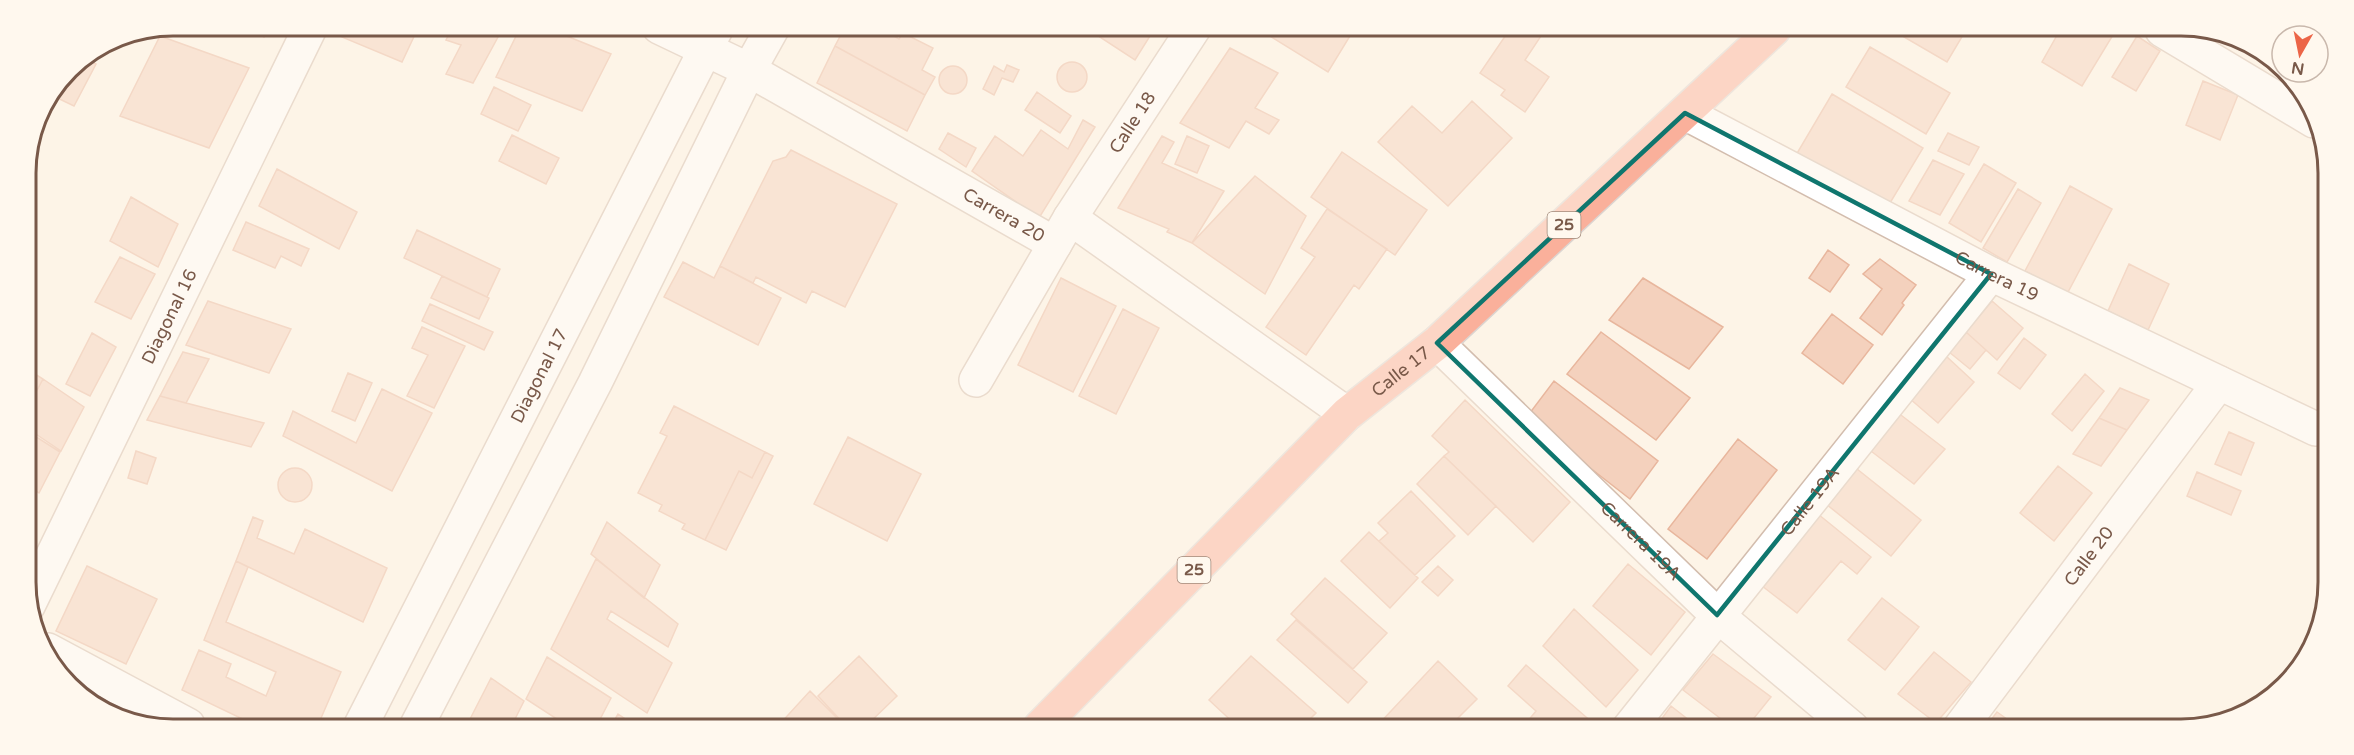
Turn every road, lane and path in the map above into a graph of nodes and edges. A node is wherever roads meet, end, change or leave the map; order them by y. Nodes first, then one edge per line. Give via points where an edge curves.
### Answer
1 (306, 36) edge
2 (767, 36) edge
3 (1189, 36) edge
4 (1768, 36) edge
5 (2172, 36) edge
6 (711, 39) edge
7 (749, 70) junction
8 (1685, 113) junction
9 (2306, 116) edge
10 (1063, 231) junction
11 (1990, 274) junction
12 (1437, 343) junction
13 (976, 380) dead end
14 (2219, 383) junction
15 (1347, 414) junction
16 (2316, 429) dead end
17 (36, 589) edge
18 (1717, 615) junction
19 (57, 655) edge
20 (179, 719) edge
21 (364, 719) edge
22 (420, 719) edge
23 (1047, 719) edge
24 (1636, 719) edge
25 (1841, 719) edge
26 (1967, 719) edge

1 - 17 street, Diagonal 16
2 - 7 street
3 - 10 street, Calle 18
4 - 8 highway, Calle 17 / 25
5 - 9 street
6 - 7 street, Carrera 20
6 - 21 street, Diagonal 17
7 - 10 street, Carrera 20
7 - 22 street via 595,383
8 - 11 street, Carrera 19
8 - 12 highway, Calle 17 / 25
10 - 13 street, Calle 18
10 - 15 street, Carrera 20
11 - 14 street, Carrera 19
11 - 18 street, Calle 19A
12 - 15 highway, Calle 17 / 25
12 - 18 street, Carrera 19A
14 - 16 street, Carrera 19
14 - 26 street, Calle 20
15 - 23 highway, Calle 17 / 25
18 - 24 street, Calle 19A
18 - 25 street, Carrera 19A
19 - 20 street

